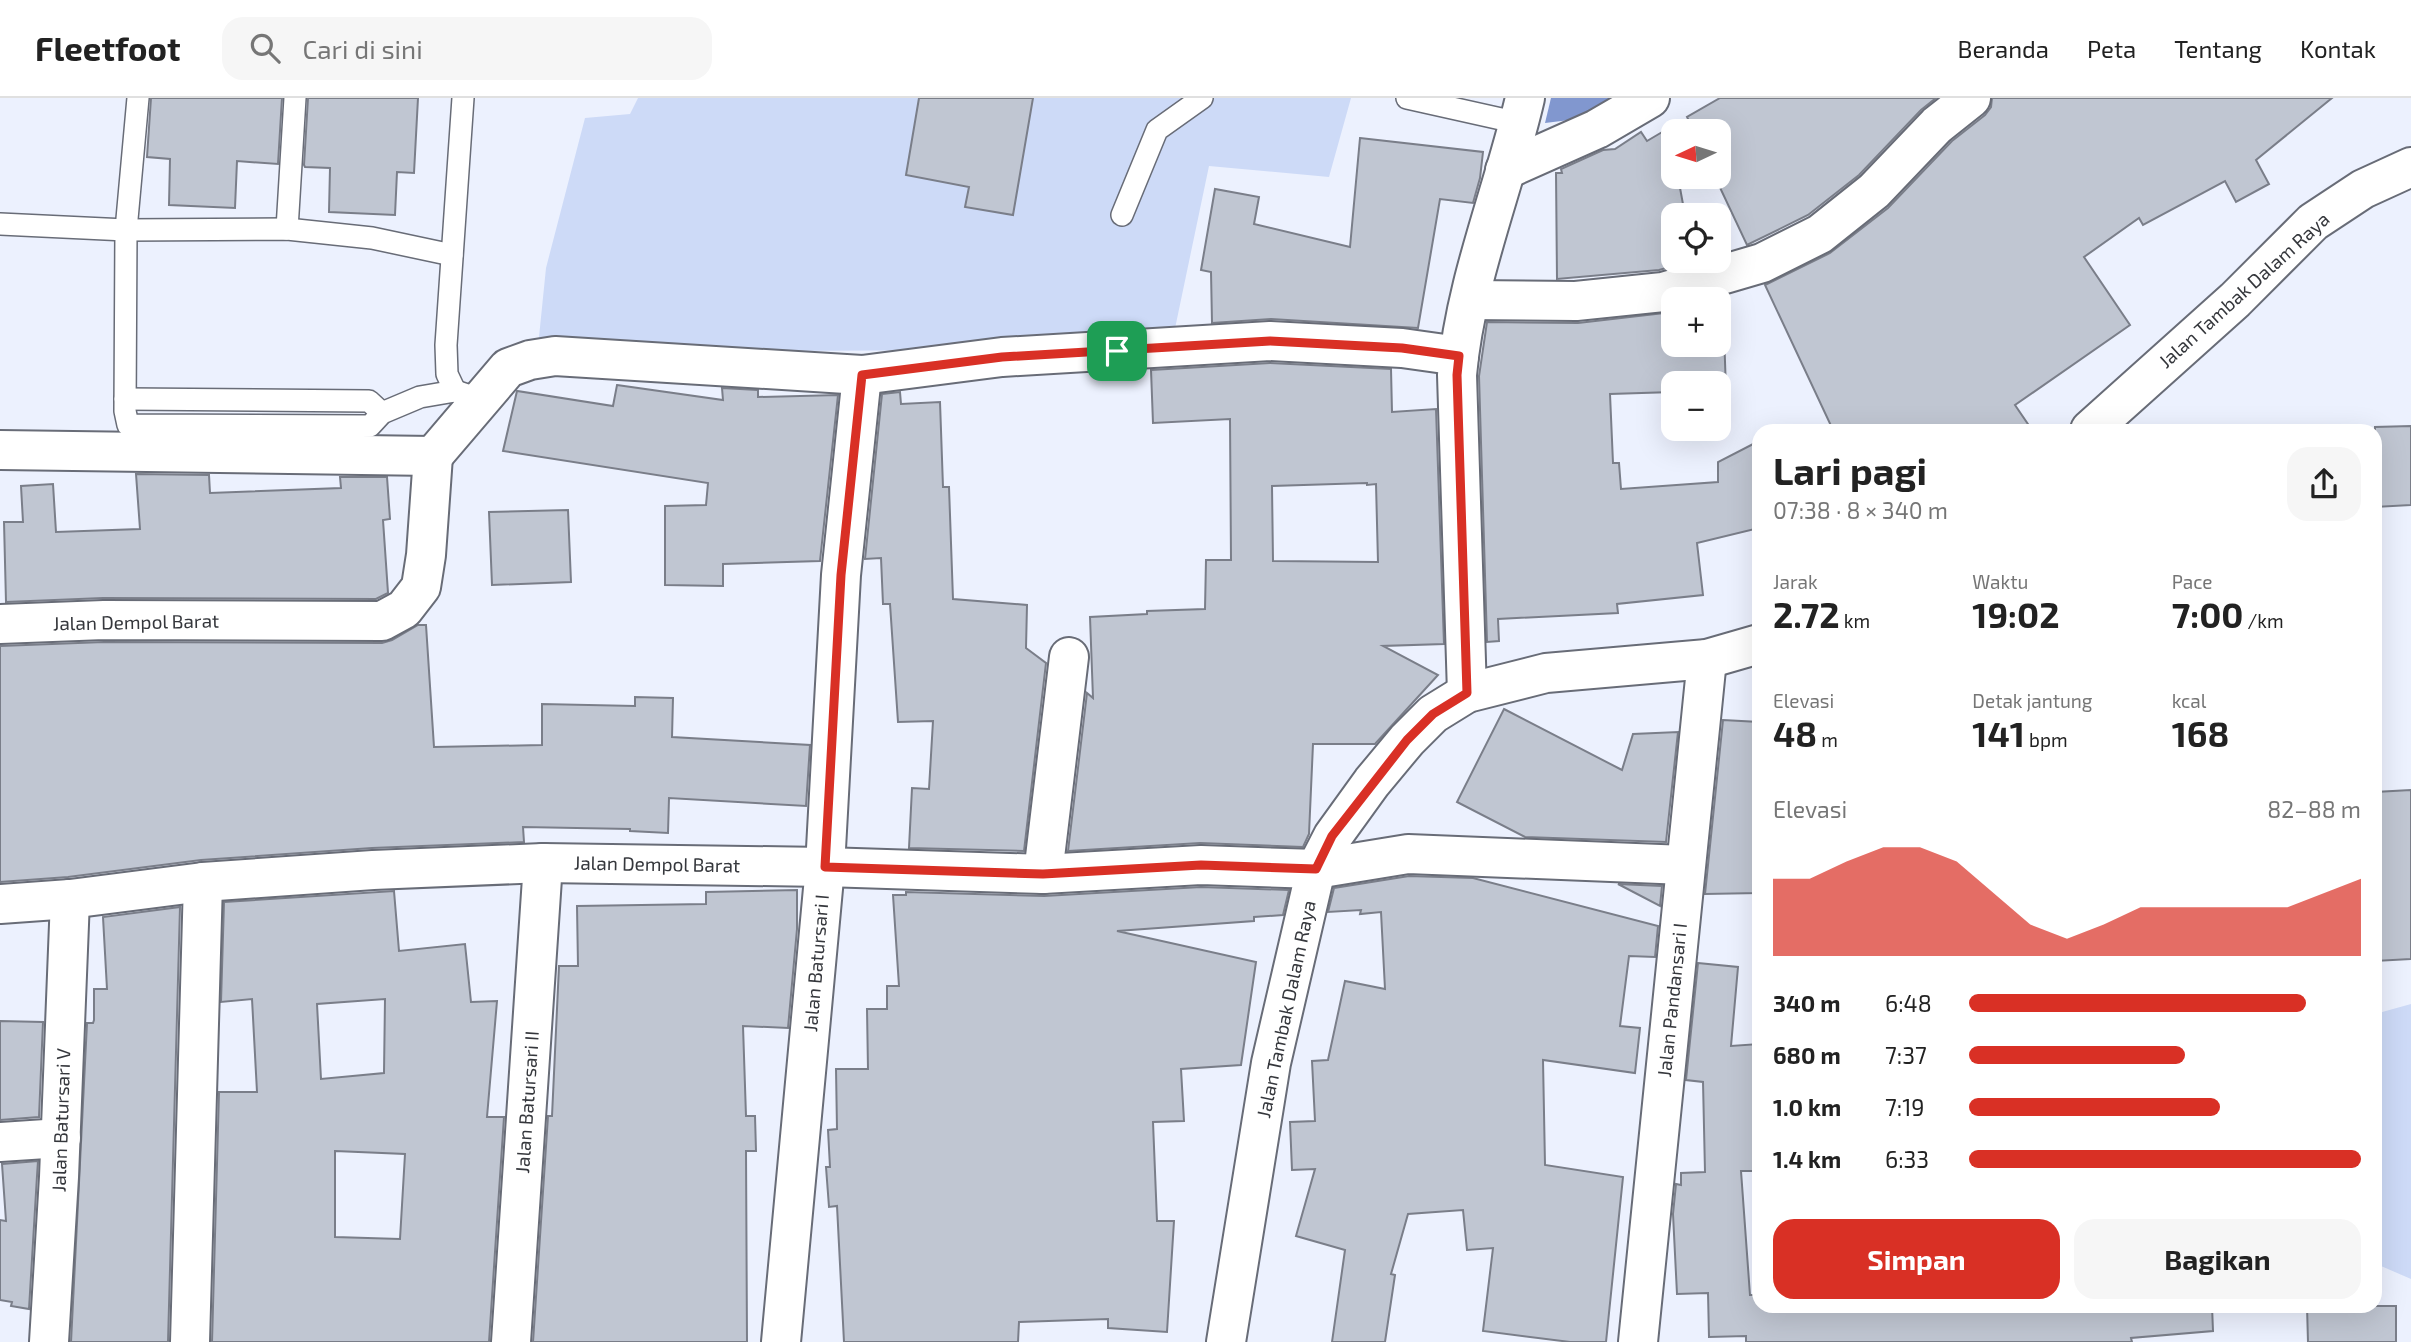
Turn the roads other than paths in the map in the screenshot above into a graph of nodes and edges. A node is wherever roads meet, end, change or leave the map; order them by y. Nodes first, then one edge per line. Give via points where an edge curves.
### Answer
1 (138, 98) edge
2 (295, 98) edge
3 (463, 98) edge
4 (1202, 98) edge
5 (1407, 98) edge
6 (1650, 98) edge
7 (1971, 98) edge
8 (1522, 110) edge
9 (2411, 167) edge
10 (1505, 170) junction
11 (1122, 215) dead end
12 (0, 224) edge
13 (287, 229) junction
14 (127, 230) junction
15 (452, 254) junction
16 (1470, 300) junction
17 (1459, 356) junction
18 (862, 375) junction
19 (467, 395) junction
20 (2097, 424) edge
21 (0, 450) edge
22 (433, 456) junction
23 (0, 624) edge
24 (1752, 646) edge
25 (1069, 657) dead end
26 (1707, 659) junction
27 (1467, 693) junction
28 (543, 863) junction
29 (1685, 865) junction
30 (825, 867) junction
31 (1316, 869) junction
32 (1043, 874) junction
33 (203, 881) junction
34 (70, 899) junction
35 (0, 904) edge
36 (61, 1138) junction
37 (0, 1142) edge
38 (48, 1342) edge
39 (190, 1342) edge
40 (511, 1342) edge
41 (781, 1342) edge
42 (1226, 1342) edge
43 (1638, 1342) edge

1 - 14 lane
2 - 13 lane
3 - 15 lane
4 - 11 lane via 1157,130
5 - 8 lane
6 - 10 street via 1597,129
7 - 16 street via 1937,125 1874,191 1820,234 1762,263 1663,292 1576,301
8 - 10 street
9 - 20 street, Jalan Tambak Dalam Raya via 2363,189 2314,222
10 - 16 street
12 - 14 lane
13 - 14 lane
13 - 15 lane via 372,238
14 - 19 lane via 125,400 369,401 382,412 420,397
15 - 19 lane via 447,374
16 - 17 street
17 - 18 street via 1270,341 1002,357
17 - 27 street
18 - 19 street via 555,356 508,368
18 - 30 street, Jalan Batursari I via 841,575
19 - 22 street
21 - 22 street
22 - 23 street, Jalan Dempol Barat via 421,587 404,608 382,621
24 - 26 street, Jalan Tambak Dalam Raya
25 - 32 street
26 - 27 street, Jalan Tambak Dalam Raya via 1546,673
26 - 29 street, Jalan Pandansari I
27 - 31 street, Jalan Tambak Dalam Raya via 1433,714 1407,740 1332,836
28 - 30 street, Jalan Dempol Barat
28 - 33 street, Jalan Dempol Barat
28 - 40 street, Jalan Batursari II
29 - 31 street, Jalan Dempol Barat via 1408,854
29 - 43 street, Jalan Pandansari I
30 - 32 street, Jalan Dempol Barat
30 - 41 street, Jalan Batursari I
31 - 32 street, Jalan Dempol Barat via 1201,865
31 - 42 street, Jalan Tambak Dalam Raya via 1271,1063
33 - 34 street, Jalan Dempol Barat
33 - 39 street
34 - 35 street, Jalan Dempol Barat
34 - 36 street, Jalan Batursari V
36 - 37 street
36 - 38 street, Jalan Batursari V

